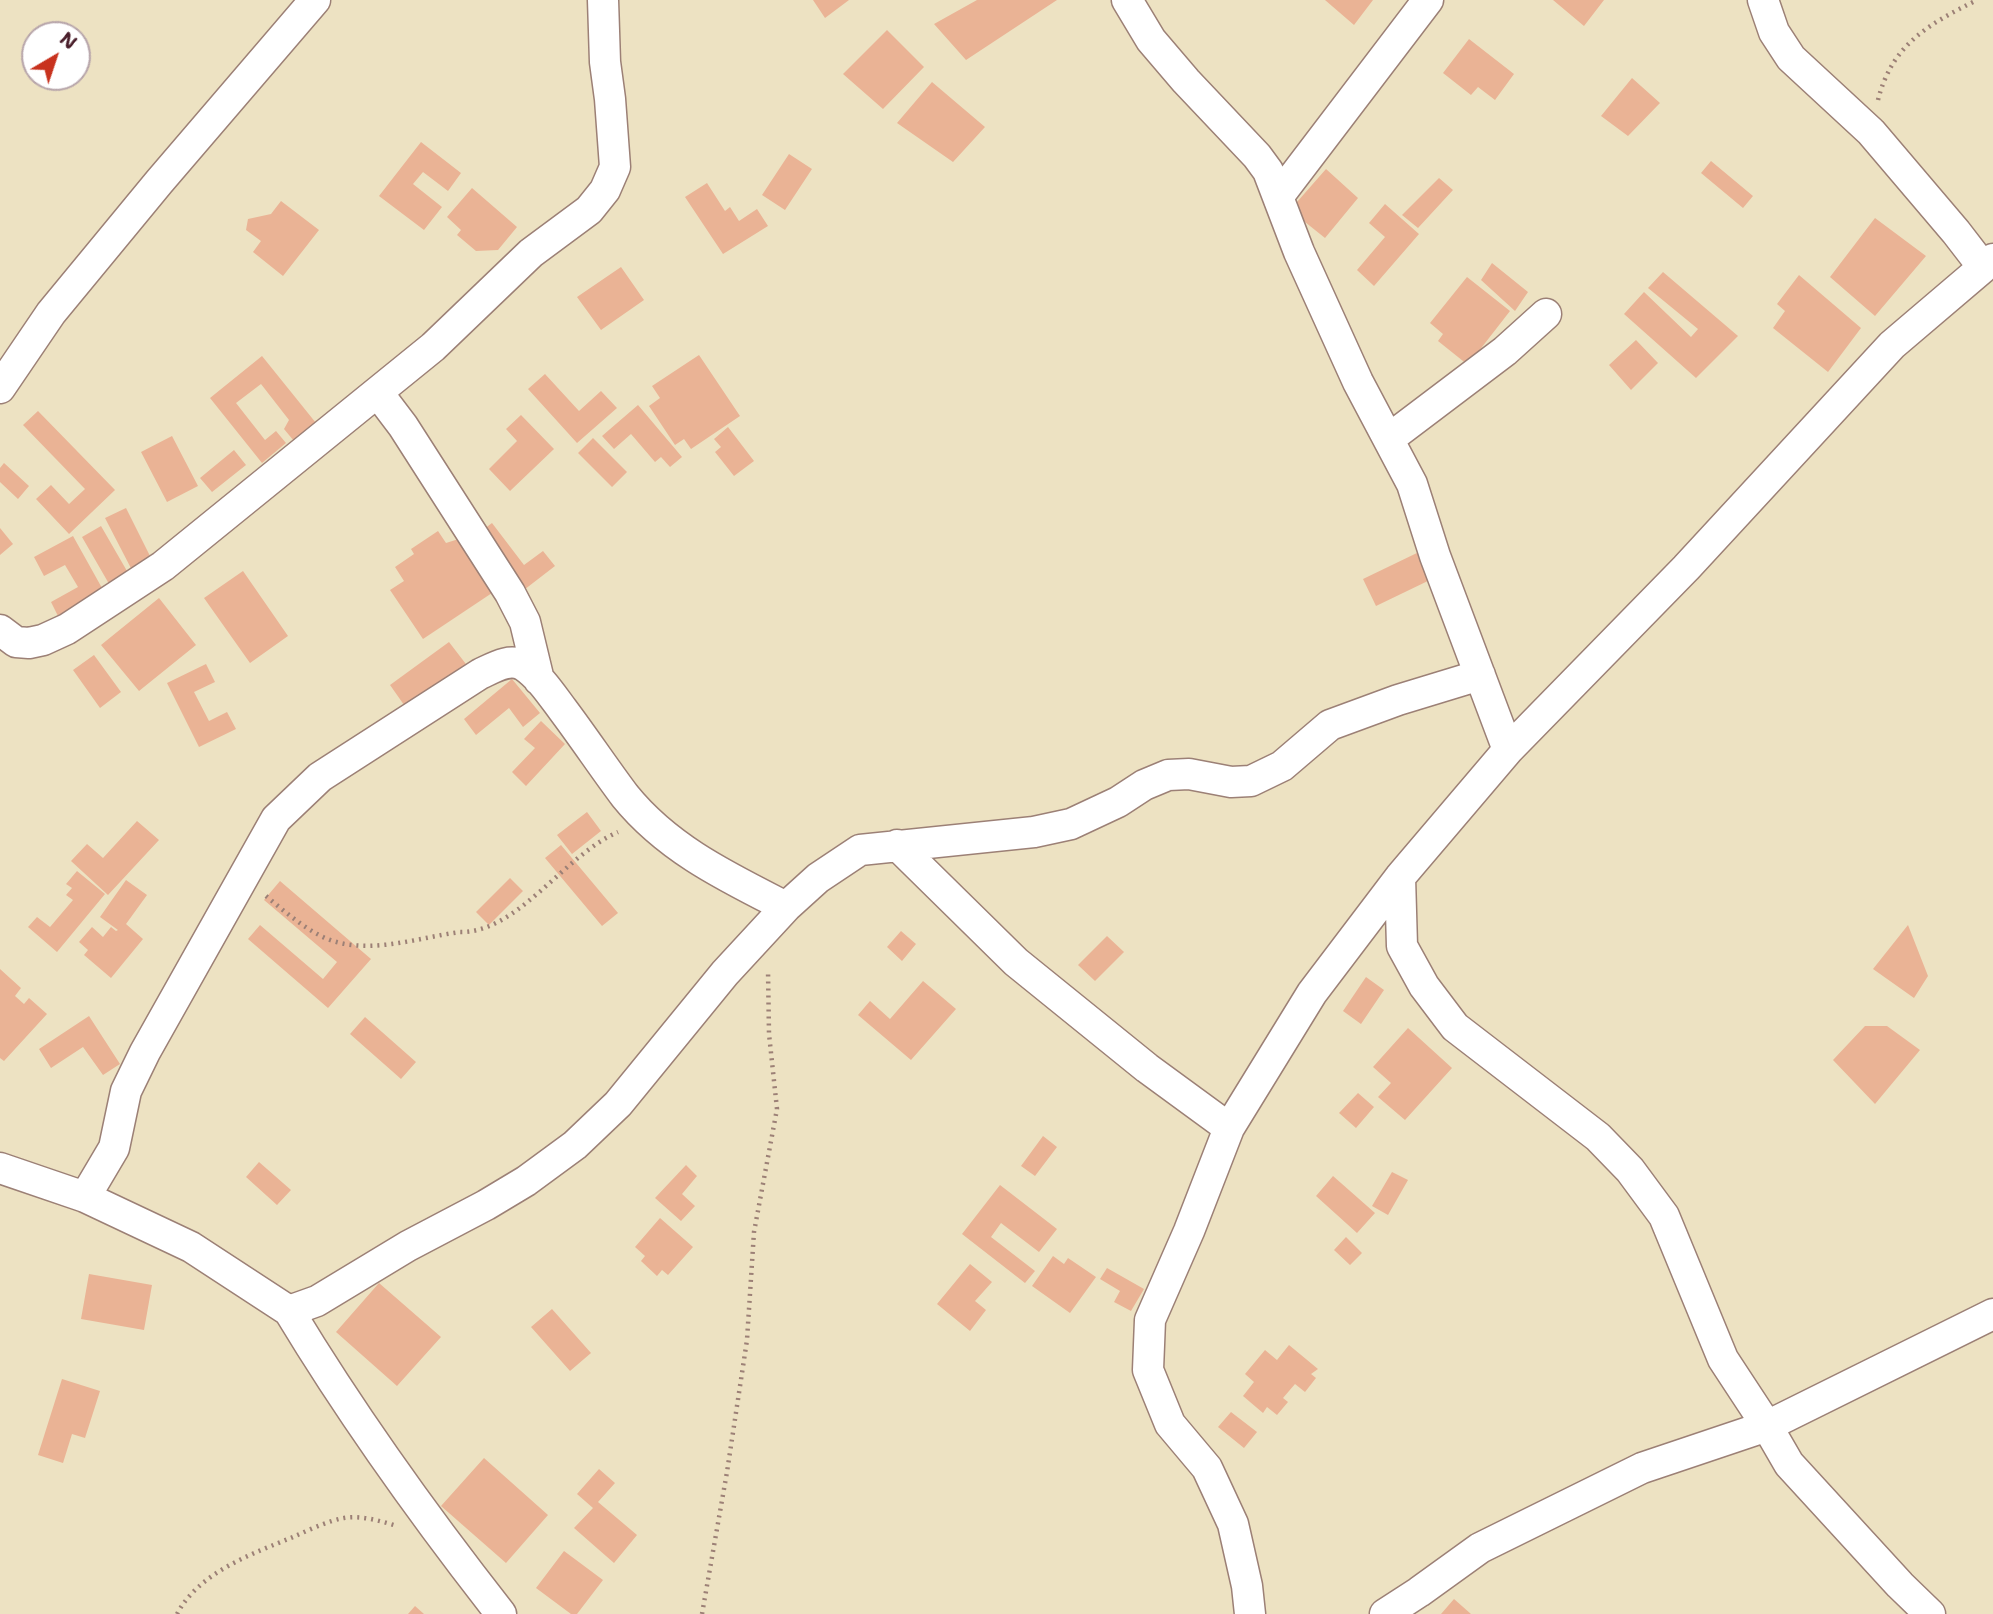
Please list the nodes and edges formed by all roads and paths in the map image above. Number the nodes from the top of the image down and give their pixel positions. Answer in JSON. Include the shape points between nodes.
{"nodes":[{"id":1,"x":315,"y":0,"type":"edge"},
{"id":2,"x":603,"y":0,"type":"edge"},
{"id":3,"x":1127,"y":0,"type":"edge"},
{"id":4,"x":1428,"y":0,"type":"edge"},
{"id":5,"x":1763,"y":0,"type":"edge"},
{"id":6,"x":1977,"y":0,"type":"edge"},
{"id":7,"x":1871,"y":132,"type":"junction"},
{"id":8,"x":1278,"y":197,"type":"junction"},
{"id":9,"x":1988,"y":263,"type":"edge"},
{"id":10,"x":1546,"y":314,"type":"dead end"},
{"id":11,"x":0,"y":388,"type":"edge"},
{"id":12,"x":377,"y":393,"type":"junction"},
{"id":13,"x":1390,"y":438,"type":"junction"},
{"id":14,"x":0,"y":630,"type":"edge"},
{"id":15,"x":1480,"y":675,"type":"junction"},
{"id":16,"x":540,"y":680,"type":"junction"},
{"id":17,"x":1508,"y":750,"type":"junction"},
{"id":18,"x":653,"y":826,"type":"junction"},
{"id":19,"x":897,"y":845,"type":"junction"},
{"id":20,"x":243,"y":877,"type":"junction"},
{"id":21,"x":1400,"y":877,"type":"junction"},
{"id":22,"x":777,"y":917,"type":"junction"},
{"id":23,"x":1229,"y":1128,"type":"junction"},
{"id":24,"x":0,"y":1168,"type":"edge"},
{"id":25,"x":85,"y":1197,"type":"junction"},
{"id":26,"x":289,"y":1311,"type":"junction"},
{"id":27,"x":1993,"y":1314,"type":"edge"},
{"id":28,"x":1767,"y":1426,"type":"junction"},
{"id":29,"x":442,"y":1538,"type":"junction"},
{"id":30,"x":177,"y":1614,"type":"edge"},
{"id":31,"x":501,"y":1614,"type":"edge"},
{"id":32,"x":702,"y":1614,"type":"edge"},
{"id":33,"x":1250,"y":1614,"type":"edge"},
{"id":34,"x":1385,"y":1614,"type":"edge"},
{"id":35,"x":1930,"y":1614,"type":"edge"}],
"edges":[{"from":1,"to":11,"type":"street","via":[[51,313]]},
{"from":2,"to":12,"type":"street","via":[[615,167],[605,190],[589,210],[531,253],[433,347]]},
{"from":3,"to":8,"type":"street","via":[[1151,40],[1258,156]]},
{"from":4,"to":8,"type":"street"},
{"from":5,"to":7,"type":"street","via":[[1774,32],[1791,58]]},
{"from":6,"to":7,"type":"path","via":[[1920,32],[1905,47],[1883,83]]},
{"from":7,"to":9,"type":"street"},
{"from":8,"to":13,"type":"street","via":[[1358,382]]},
{"from":9,"to":17,"type":"street","via":[[1892,345],[1686,568]]},
{"from":10,"to":13,"type":"street"},
{"from":12,"to":14,"type":"street","via":[[163,566],[66,629],[29,643],[16,642]]},
{"from":12,"to":16,"type":"street","via":[[510,593],[525,622]]},
{"from":13,"to":15,"type":"street","via":[[1412,484]]},
{"from":15,"to":17,"type":"street"},
{"from":15,"to":19,"type":"street","via":[[1330,725],[1282,766],[1251,781],[1168,775],[1072,824]]},
{"from":16,"to":18,"type":"street","via":[[626,797]]},
{"from":16,"to":20,"type":"street","via":[[511,661],[480,674],[320,777],[276,819]]},
{"from":17,"to":21,"type":"street"},
{"from":18,"to":20,"type":"path","via":[[626,828],[606,837],[507,918],[488,928],[388,944],[344,944],[320,936]]},
{"from":18,"to":22,"type":"street"},
{"from":19,"to":22,"type":"street","via":[[860,850],[818,878]]},
{"from":19,"to":23,"type":"street","via":[[1016,962]]},
{"from":20,"to":25,"type":"street","via":[[126,1091],[114,1148]]},
{"from":21,"to":23,"type":"street","via":[[1312,993]]},
{"from":21,"to":28,"type":"street","via":[[1402,946],[1424,986],[1455,1027],[1598,1137],[1630,1170],[1664,1216],[1723,1359]]},
{"from":22,"to":26,"type":"street","via":[[626,1095],[575,1145],[486,1205],[317,1301]]},
{"from":22,"to":32,"type":"path","via":[[769,1034],[777,1109],[754,1232],[747,1340]]},
{"from":23,"to":33,"type":"street","via":[[1150,1320],[1148,1370],[1170,1424],[1208,1468],[1233,1524]]},
{"from":24,"to":25,"type":"street"},
{"from":25,"to":26,"type":"street","via":[[191,1247]]},
{"from":26,"to":29,"type":"street","via":[[328,1376]]},
{"from":27,"to":28,"type":"street"},
{"from":28,"to":34,"type":"street","via":[[1642,1468],[1480,1548]]},
{"from":28,"to":35,"type":"street","via":[[1789,1464]]},
{"from":29,"to":30,"type":"path","via":[[375,1519],[344,1518],[230,1565],[203,1584]]},
{"from":29,"to":31,"type":"street"}]}
